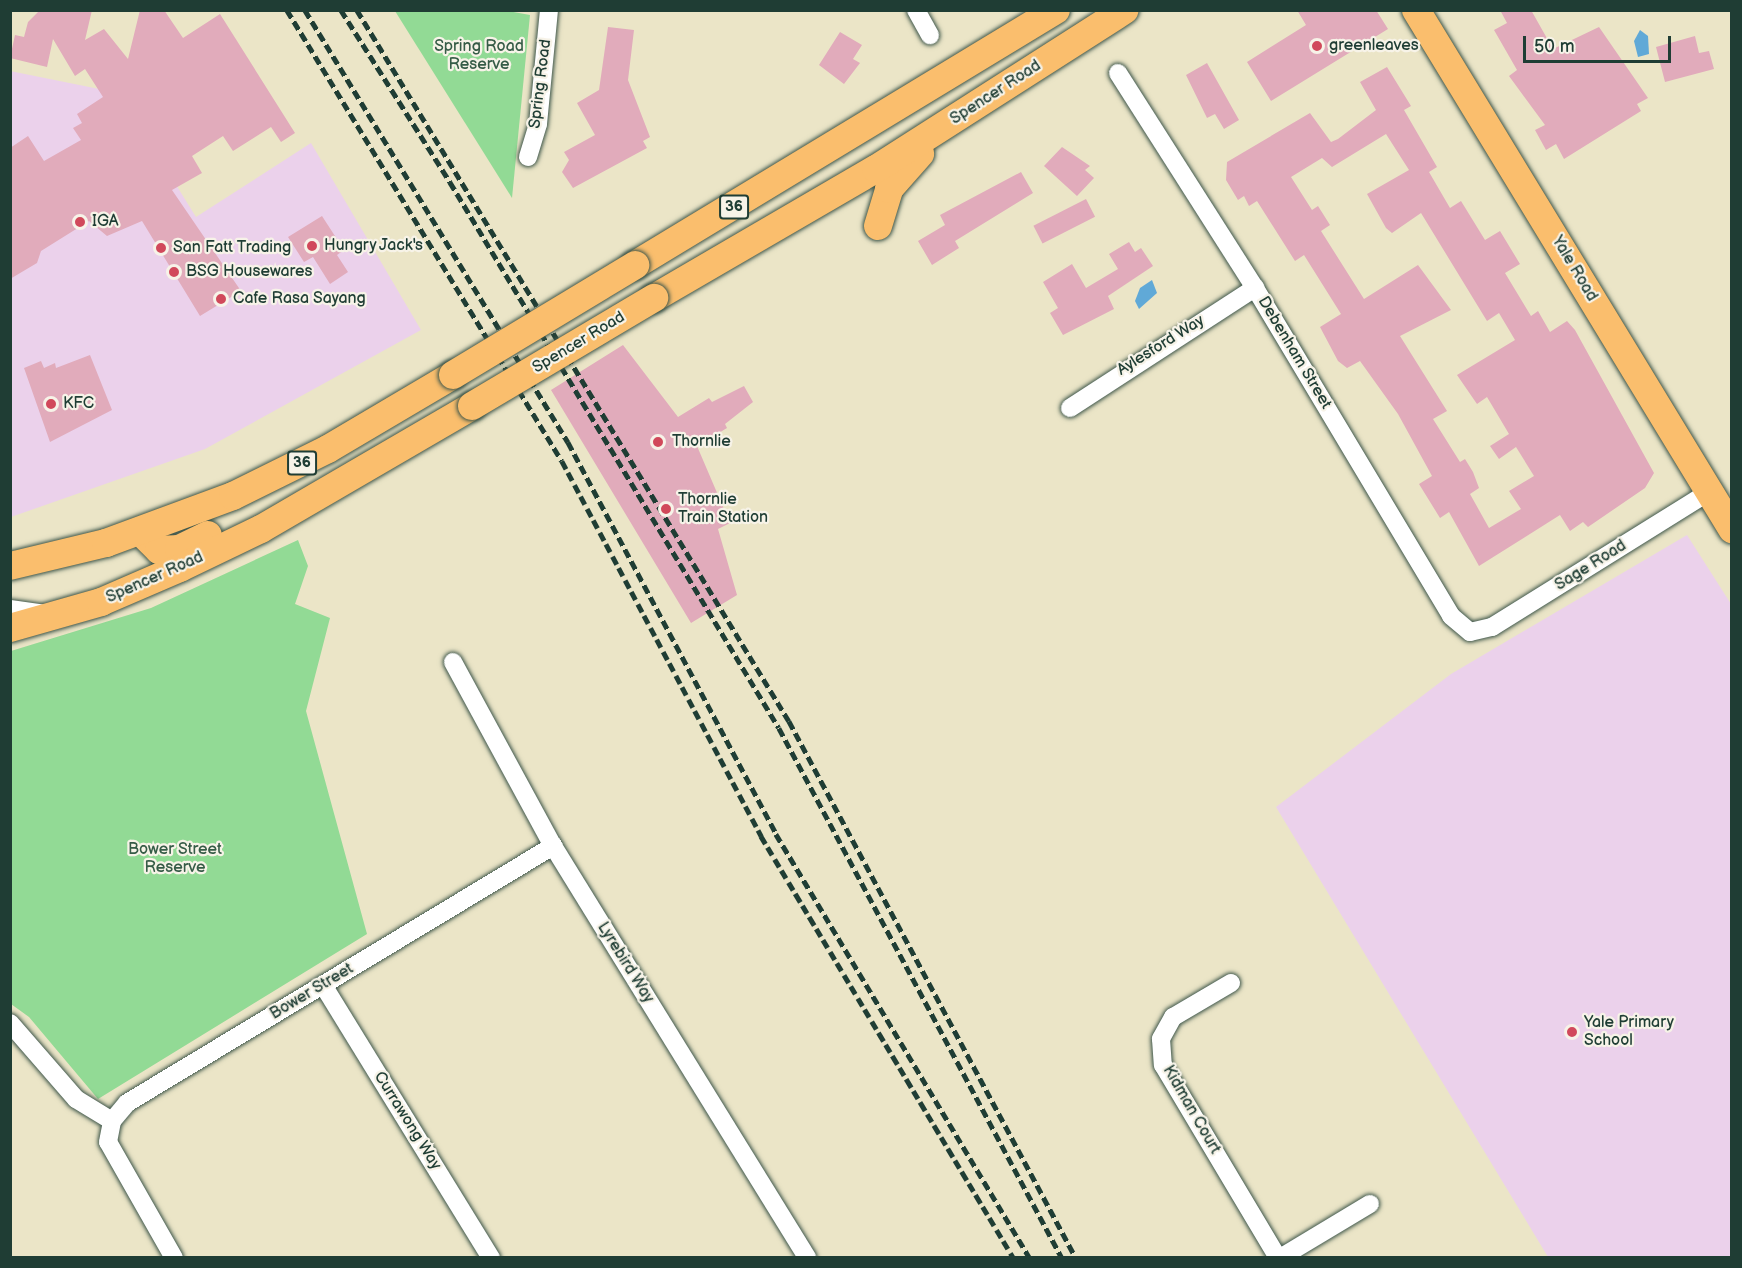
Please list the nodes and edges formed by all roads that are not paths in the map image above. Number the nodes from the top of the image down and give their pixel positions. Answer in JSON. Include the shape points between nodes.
{"nodes":[{"id":1,"x":549,"y":10,"type":"edge"},
{"id":2,"x":916,"y":10,"type":"edge"},
{"id":3,"x":1056,"y":10,"type":"edge"},
{"id":4,"x":1125,"y":10,"type":"edge"},
{"id":5,"x":1416,"y":10,"type":"edge"},
{"id":6,"x":930,"y":35,"type":"dead end"},
{"id":7,"x":1048,"y":59,"type":"junction"},
{"id":8,"x":1118,"y":73,"type":"dead end"},
{"id":9,"x":528,"y":157,"type":"dead end"},
{"id":10,"x":878,"y":226,"type":"dead end"},
{"id":11,"x":1255,"y":288,"type":"junction"},
{"id":12,"x":1070,"y":408,"type":"dead end"},
{"id":13,"x":344,"y":483,"type":"junction"},
{"id":14,"x":1709,"y":492,"type":"junction"},
{"id":15,"x":1731,"y":528,"type":"edge"},
{"id":16,"x":140,"y":531,"type":"junction"},
{"id":17,"x":10,"y":566,"type":"edge"},
{"id":18,"x":10,"y":609,"type":"edge"},
{"id":19,"x":61,"y":615,"type":"junction"},
{"id":20,"x":10,"y":628,"type":"edge"},
{"id":21,"x":1470,"y":632,"type":"joint"},
{"id":22,"x":453,"y":662,"type":"dead end"},
{"id":23,"x":553,"y":846,"type":"junction"},
{"id":24,"x":1231,"y":983,"type":"dead end"},
{"id":25,"x":323,"y":985,"type":"junction"},
{"id":26,"x":10,"y":1023,"type":"edge"},
{"id":27,"x":112,"y":1121,"type":"junction"},
{"id":28,"x":1370,"y":1204,"type":"dead end"},
{"id":29,"x":174,"y":1257,"type":"edge"},
{"id":30,"x":491,"y":1257,"type":"edge"},
{"id":31,"x":807,"y":1257,"type":"edge"},
{"id":32,"x":1279,"y":1257,"type":"edge"}],
"edges":[{"from":1,"to":9,"type":"street","name":"Spring Road","via":[[538,124]]},
{"from":2,"to":6,"type":"street"},
{"from":3,"to":16,"type":"main road","number":"36","bridge":true,"via":[[453,375],[283,473]]},
{"from":4,"to":7,"type":"main road","name":"Spencer Road","number":"36"},
{"from":5,"to":14,"type":"main road","name":"Yale Road"},
{"from":7,"to":10,"type":"main road","via":[[1027,84],[906,164],[881,205]]},
{"from":7,"to":13,"type":"main road","name":"Spencer Road","number":"36","bridge":true,"via":[[876,169]]},
{"from":8,"to":11,"type":"street","name":"Debenham Street"},
{"from":11,"to":12,"type":"street","name":"Aylesford Way"},
{"from":11,"to":21,"type":"street","name":"Debenham Street","via":[[1451,616]]},
{"from":13,"to":16,"type":"main road","via":[[300,491],[179,549],[159,550]]},
{"from":13,"to":19,"type":"main road","name":"Spencer Road","number":"36","via":[[180,568]]},
{"from":14,"to":15,"type":"main road","name":"Yale Road"},
{"from":14,"to":21,"type":"street","name":"Sage Road","via":[[1492,627]]},
{"from":16,"to":17,"type":"main road","number":"36"},
{"from":18,"to":19,"type":"street"},
{"from":19,"to":20,"type":"main road","name":"Spencer Road","number":"36"},
{"from":22,"to":23,"type":"street","name":"Lyrebird Way"},
{"from":23,"to":25,"type":"street","name":"Bower Street"},
{"from":23,"to":31,"type":"street","name":"Lyrebird Way"},
{"from":24,"to":32,"type":"street","name":"Kidman Court","via":[[1173,1017],[1161,1039],[1162,1065]]},
{"from":25,"to":27,"type":"street","name":"Bower Street","via":[[127,1103]]},
{"from":25,"to":30,"type":"street","name":"Currawong Way"},
{"from":26,"to":27,"type":"street","via":[[41,1052],[76,1100]]},
{"from":27,"to":29,"type":"street","via":[[108,1142],[115,1161]]},
{"from":28,"to":32,"type":"street","name":"Kidman Court"}]}
